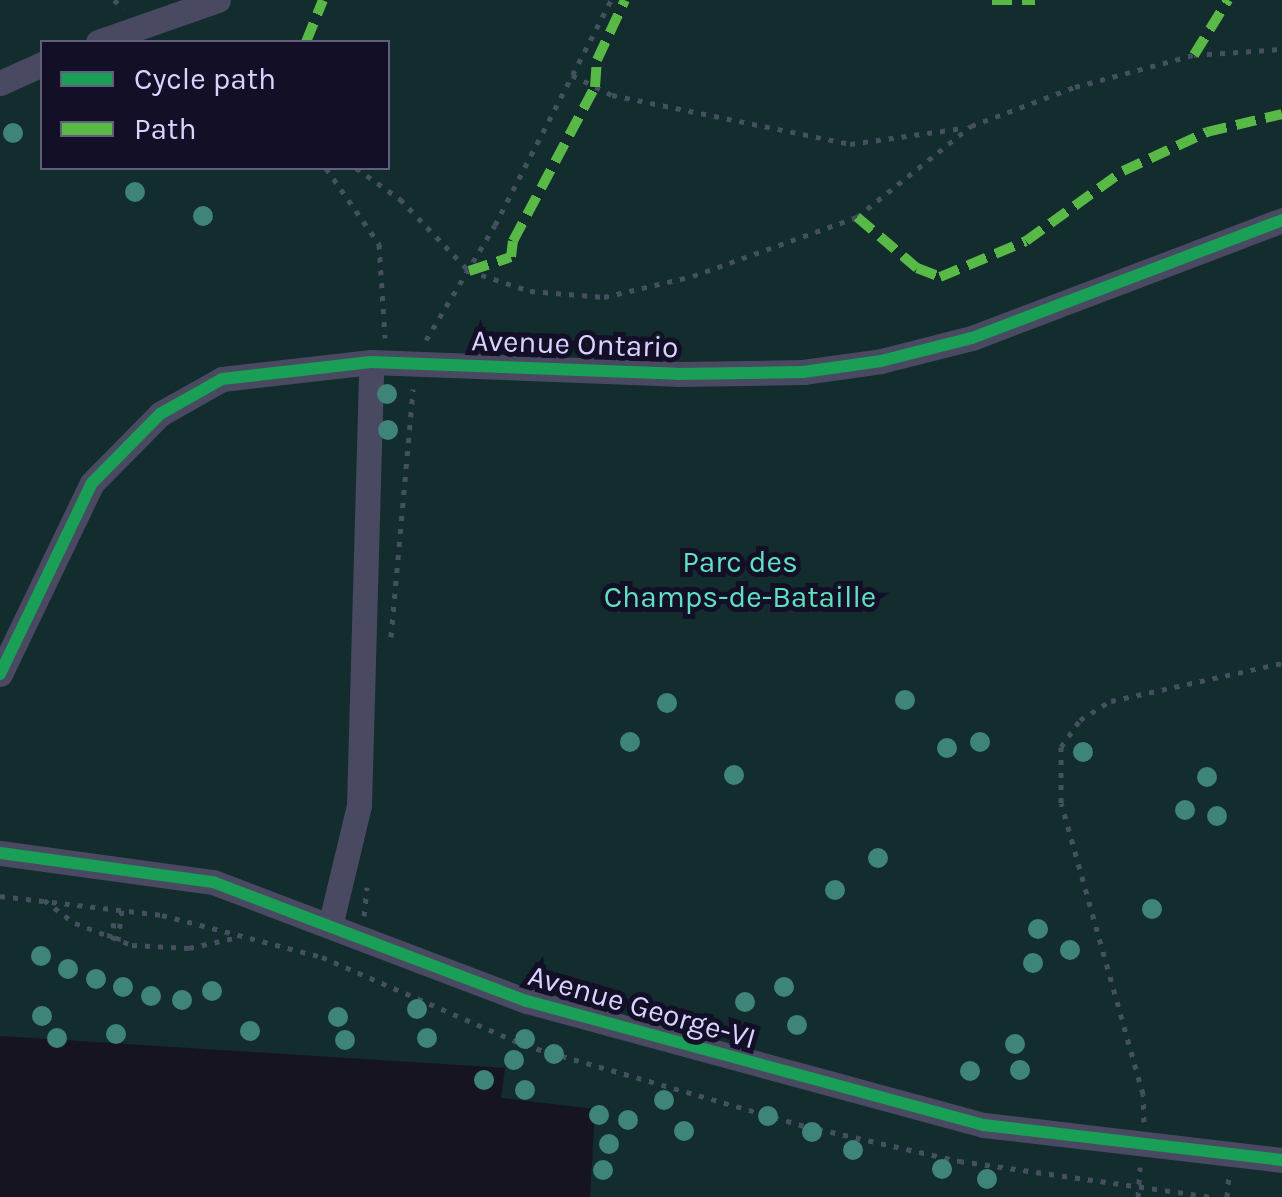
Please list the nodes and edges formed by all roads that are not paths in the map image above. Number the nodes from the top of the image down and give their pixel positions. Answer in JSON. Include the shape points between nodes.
{"nodes":[{"id":1,"x":218,"y":0,"type":"edge"},
{"id":2,"x":104,"y":40,"type":"edge"},
{"id":3,"x":40,"y":65,"type":"edge"},
{"id":4,"x":0,"y":84,"type":"edge"},
{"id":5,"x":1282,"y":220,"type":"edge"},
{"id":6,"x":378,"y":361,"type":"junction"},
{"id":7,"x":0,"y":674,"type":"edge"},
{"id":8,"x":0,"y":853,"type":"edge"},
{"id":9,"x":331,"y":922,"type":"junction"},
{"id":10,"x":1282,"y":1160,"type":"edge"}],
"edges":[{"from":1,"to":2,"type":"street"},
{"from":3,"to":4,"type":"street"},
{"from":5,"to":6,"type":"street","name":"Avenue Ontario","via":[[1003,327],[880,361],[802,372],[676,374]]},
{"from":6,"to":7,"type":"street","name":"Avenue Ontario","via":[[222,379],[160,414],[92,484]]},
{"from":6,"to":9,"type":"street","via":[[359,805]]},
{"from":8,"to":9,"type":"street","name":"Avenue George-VI","via":[[213,882]]},
{"from":9,"to":10,"type":"street","name":"Avenue George-VI","via":[[527,1001],[984,1125]]}]}
